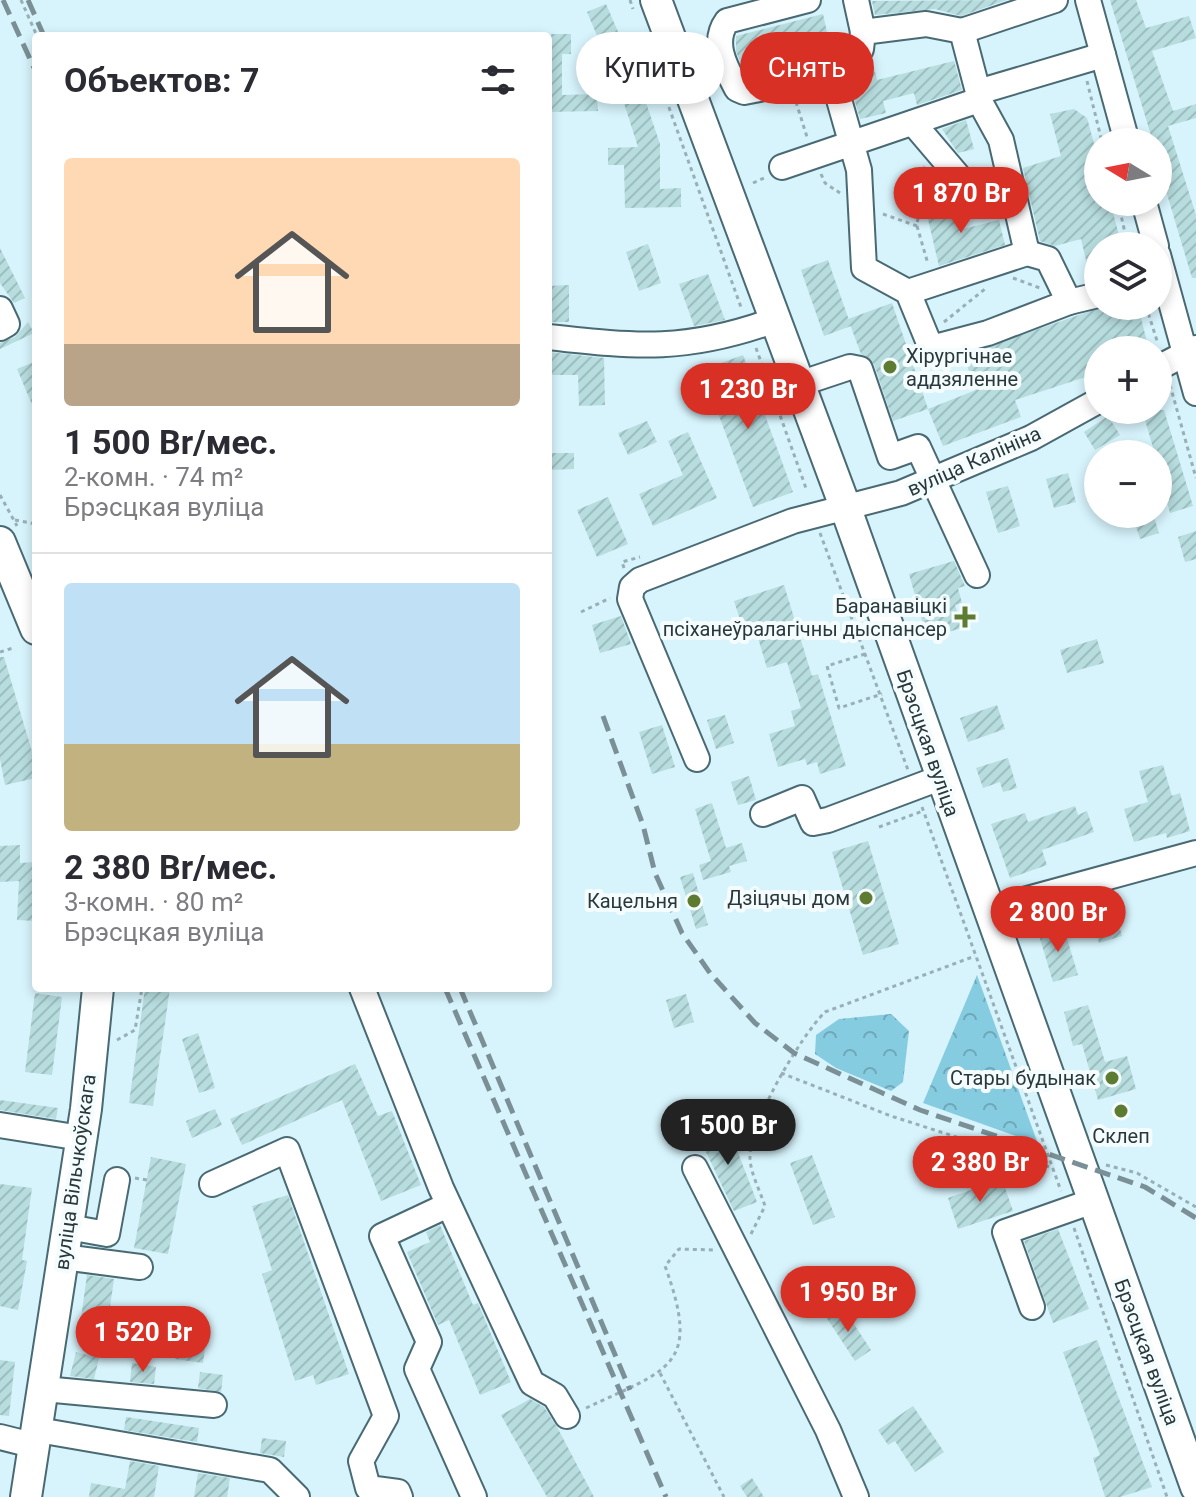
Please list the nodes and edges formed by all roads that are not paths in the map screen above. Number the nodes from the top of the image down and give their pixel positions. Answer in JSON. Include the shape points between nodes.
{"nodes":[{"id":1,"x":808,"y":0,"type":"edge"},
{"id":2,"x":856,"y":0,"type":"edge"},
{"id":3,"x":1055,"y":0,"type":"edge"},
{"id":4,"x":1088,"y":0,"type":"edge"},
{"id":5,"x":646,"y":7,"type":"edge"},
{"id":6,"x":962,"y":31,"type":"junction"},
{"id":7,"x":863,"y":32,"type":"joint"},
{"id":8,"x":1103,"y":55,"type":"junction"},
{"id":9,"x":740,"y":90,"type":"edge"},
{"id":10,"x":979,"y":96,"type":"junction"},
{"id":11,"x":840,"y":104,"type":"edge"},
{"id":12,"x":913,"y":123,"type":"junction"},
{"id":13,"x":1123,"y":128,"type":"edge"},
{"id":14,"x":852,"y":144,"type":"junction"},
{"id":15,"x":782,"y":167,"type":"dead end"},
{"id":16,"x":970,"y":190,"type":"dead end"},
{"id":17,"x":1027,"y":253,"type":"junction"},
{"id":18,"x":908,"y":292,"type":"junction"},
{"id":19,"x":1084,"y":297,"type":"edge"},
{"id":20,"x":1067,"y":299,"type":"junction"},
{"id":21,"x":0,"y":309,"type":"edge"},
{"id":22,"x":1167,"y":320,"type":"edge"},
{"id":23,"x":762,"y":325,"type":"junction"},
{"id":24,"x":0,"y":328,"type":"edge"},
{"id":25,"x":552,"y":337,"type":"edge"},
{"id":26,"x":1173,"y":360,"type":"edge"},
{"id":27,"x":799,"y":384,"type":"junction"},
{"id":28,"x":1196,"y":393,"type":"edge"},
{"id":29,"x":1084,"y":409,"type":"edge"},
{"id":30,"x":932,"y":479,"type":"junction"},
{"id":31,"x":846,"y":509,"type":"junction"},
{"id":32,"x":7,"y":531,"type":"edge"},
{"id":33,"x":977,"y":575,"type":"dead end"},
{"id":34,"x":25,"y":638,"type":"edge"},
{"id":35,"x":697,"y":759,"type":"dead end"},
{"id":36,"x":927,"y":783,"type":"junction"},
{"id":37,"x":763,"y":814,"type":"dead end"},
{"id":38,"x":1196,"y":853,"type":"edge"},
{"id":39,"x":987,"y":910,"type":"junction"},
{"id":40,"x":98,"y":992,"type":"edge"},
{"id":41,"x":364,"y":992,"type":"edge"},
{"id":42,"x":0,"y":1125,"type":"edge"},
{"id":43,"x":81,"y":1138,"type":"junction"},
{"id":44,"x":695,"y":1168,"type":"dead end"},
{"id":45,"x":117,"y":1180,"type":"dead end"},
{"id":46,"x":212,"y":1184,"type":"dead end"},
{"id":47,"x":1093,"y":1201,"type":"junction"},
{"id":48,"x":448,"y":1205,"type":"junction"},
{"id":49,"x":68,"y":1227,"type":"junction"},
{"id":50,"x":63,"y":1257,"type":"junction"},
{"id":51,"x":140,"y":1267,"type":"dead end"},
{"id":52,"x":1032,"y":1307,"type":"dead end"},
{"id":53,"x":44,"y":1389,"type":"junction"},
{"id":54,"x":214,"y":1405,"type":"dead end"},
{"id":55,"x":567,"y":1416,"type":"road end"},
{"id":56,"x":0,"y":1437,"type":"edge"},
{"id":57,"x":37,"y":1438,"type":"junction"},
{"id":58,"x":1196,"y":1487,"type":"edge"},
{"id":59,"x":26,"y":1497,"type":"edge"},
{"id":60,"x":297,"y":1497,"type":"edge"},
{"id":61,"x":400,"y":1497,"type":"edge"},
{"id":62,"x":474,"y":1497,"type":"edge"},
{"id":63,"x":856,"y":1497,"type":"edge"}],
"edges":[{"from":1,"to":9,"type":"street","via":[[727,21],[718,43]]},
{"from":2,"to":7,"type":"street"},
{"from":3,"to":6,"type":"street"},
{"from":4,"to":8,"type":"street"},
{"from":5,"to":23,"type":"main road","name":"Брэсцкая вуліца"},
{"from":6,"to":7,"type":"street","via":[[926,24]]},
{"from":6,"to":10,"type":"street"},
{"from":8,"to":10,"type":"street"},
{"from":8,"to":13,"type":"street"},
{"from":10,"to":12,"type":"street"},
{"from":10,"to":17,"type":"street","via":[[1001,140]]},
{"from":11,"to":14,"type":"street"},
{"from":12,"to":14,"type":"street"},
{"from":12,"to":16,"type":"street"},
{"from":14,"to":15,"type":"street"},
{"from":14,"to":18,"type":"street","via":[[859,170],[864,268]]},
{"from":17,"to":18,"type":"street"},
{"from":17,"to":20,"type":"street","via":[[1048,259]]},
{"from":18,"to":20,"type":"street","via":[[931,348],[988,333]]},
{"from":19,"to":20,"type":"street"},
{"from":21,"to":24,"type":"street","via":[[7,324]]},
{"from":22,"to":26,"type":"street"},
{"from":23,"to":25,"type":"street","via":[[689,344],[643,347]]},
{"from":23,"to":27,"type":"main road","name":"Брэсцкая вуліца"},
{"from":26,"to":28,"type":"street"},
{"from":27,"to":30,"type":"street","via":[[850,367],[860,369],[890,457],[918,447]]},
{"from":27,"to":31,"type":"main road","name":"Брэсцкая вуліца"},
{"from":29,"to":30,"type":"street","name":"вуліца Калініна","via":[[1031,438]]},
{"from":30,"to":31,"type":"street","name":"вуліца Калініна"},
{"from":30,"to":33,"type":"street"},
{"from":31,"to":35,"type":"street","name":"вуліца Калініна","via":[[763,531],[632,587],[630,599]]},
{"from":31,"to":36,"type":"main road","name":"Брэсцкая вуліца"},
{"from":32,"to":34,"type":"main road"},
{"from":36,"to":37,"type":"street","via":[[813,823],[802,798]]},
{"from":36,"to":39,"type":"main road","name":"Брэсцкая вуліца"},
{"from":38,"to":39,"type":"street"},
{"from":39,"to":47,"type":"main road","name":"Брэсцкая вуліца"},
{"from":40,"to":43,"type":"main road","name":"вуліца Вільчкоўскага"},
{"from":41,"to":48,"type":"street"},
{"from":42,"to":43,"type":"street"},
{"from":43,"to":49,"type":"main road","name":"вуліца Вільчкоўскага"},
{"from":44,"to":63,"type":"street","via":[[828,1430]]},
{"from":45,"to":49,"type":"street","via":[[107,1234]]},
{"from":46,"to":61,"type":"street","via":[[287,1150],[386,1416],[361,1461],[368,1488],[398,1492]]},
{"from":47,"to":52,"type":"street","via":[[1005,1232]]},
{"from":47,"to":58,"type":"main road","name":"Брэсцкая вуліца"},
{"from":48,"to":55,"type":"street","via":[[532,1383],[555,1396]]},
{"from":48,"to":62,"type":"street","via":[[382,1236],[429,1342],[417,1369]]},
{"from":49,"to":50,"type":"main road","name":"вуліца Вільчкоўскага"},
{"from":50,"to":51,"type":"street"},
{"from":50,"to":53,"type":"main road","name":"вуліца Вільчкоўскага"},
{"from":53,"to":54,"type":"street"},
{"from":53,"to":57,"type":"main road","name":"вуліца Вільчкоўскага"},
{"from":56,"to":57,"type":"street"},
{"from":57,"to":59,"type":"main road","name":"вуліца Вільчкоўскага"},
{"from":57,"to":60,"type":"street","via":[[270,1470]]}]}
